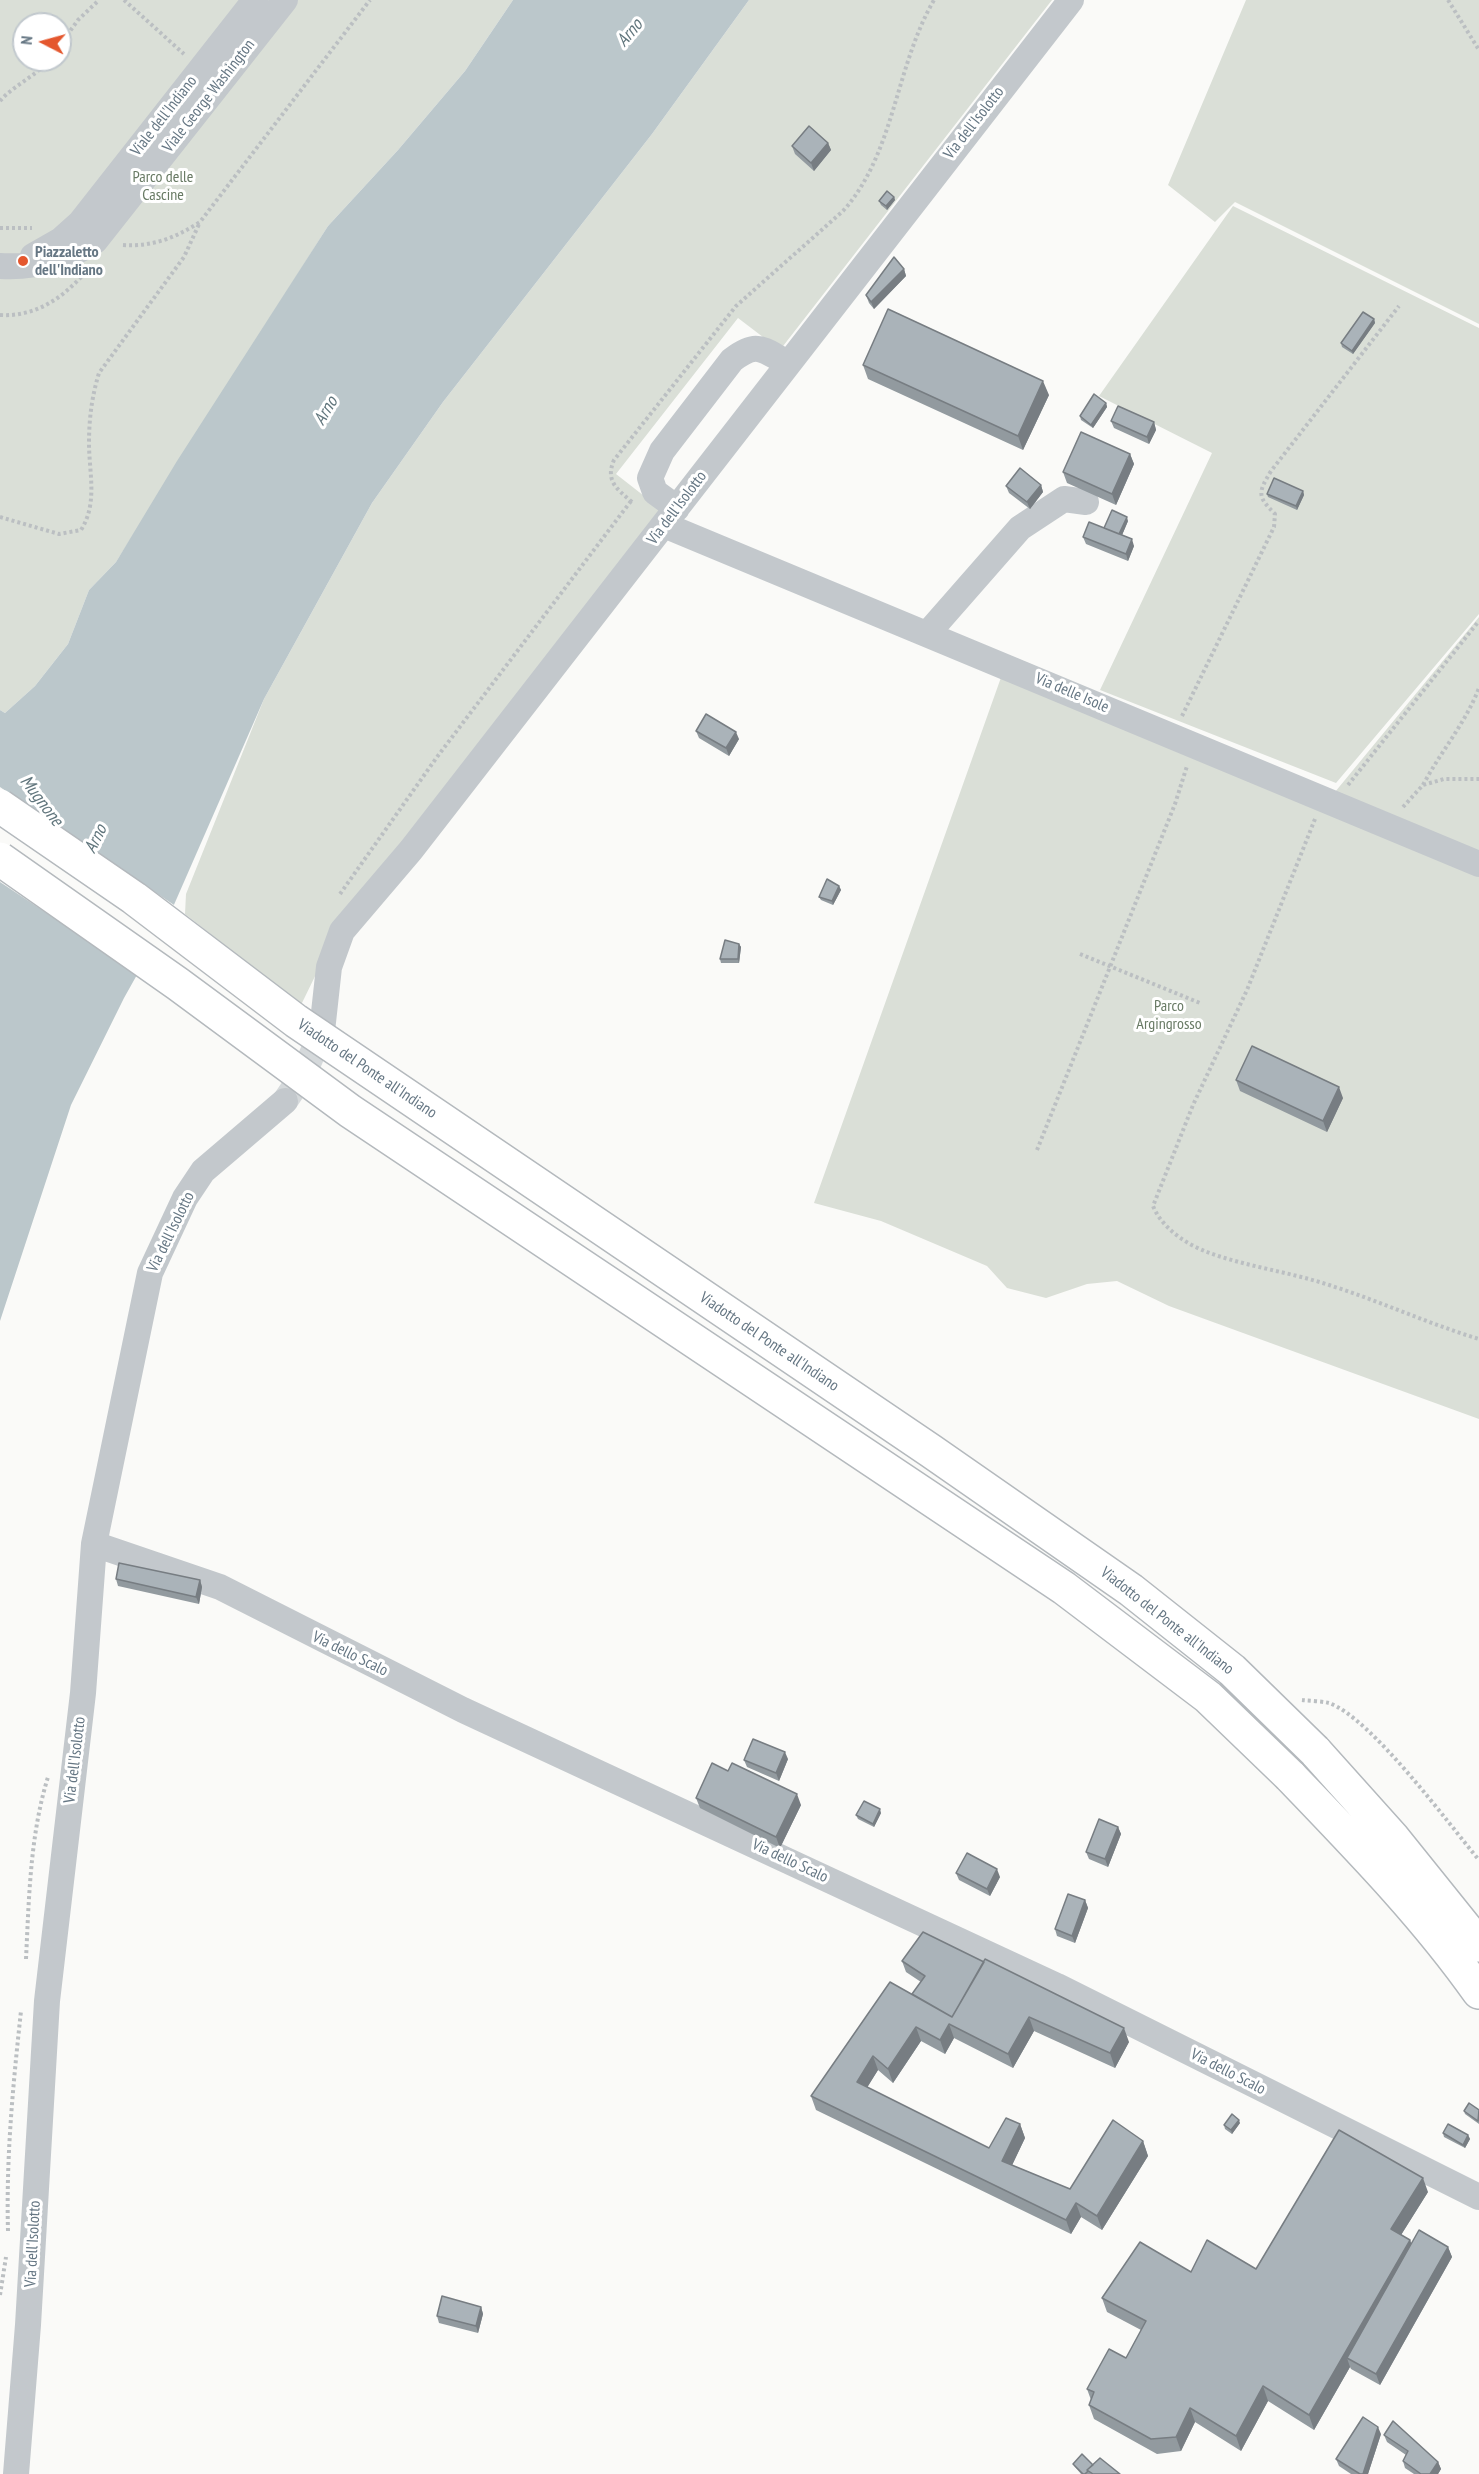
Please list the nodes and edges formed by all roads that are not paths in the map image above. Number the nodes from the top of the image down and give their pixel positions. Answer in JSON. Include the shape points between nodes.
{"nodes":[{"id":1,"x":255,"y":0,"type":"edge"},
{"id":2,"x":285,"y":0,"type":"edge"},
{"id":3,"x":1071,"y":0,"type":"edge"},
{"id":4,"x":48,"y":256,"type":"junction"},
{"id":5,"x":5,"y":266,"type":"edge"},
{"id":6,"x":788,"y":363,"type":"junction"},
{"id":7,"x":1086,"y":502,"type":"dead end"},
{"id":8,"x":670,"y":517,"type":"junction"},
{"id":9,"x":928,"y":633,"type":"junction"},
{"id":10,"x":0,"y":806,"type":"edge"},
{"id":11,"x":0,"y":859,"type":"edge"},
{"id":12,"x":1479,"y":864,"type":"edge"},
{"id":13,"x":322,"y":1031,"type":"tunnel mouth"},
{"id":14,"x":285,"y":1101,"type":"tunnel mouth"},
{"id":15,"x":94,"y":1544,"type":"junction"},
{"id":16,"x":1479,"y":1945,"type":"edge"},
{"id":17,"x":1479,"y":1992,"type":"edge"},
{"id":18,"x":1479,"y":2197,"type":"edge"},
{"id":19,"x":16,"y":2474,"type":"edge"}],
"edges":[{"from":1,"to":4,"type":"street","name":"Viale dell'Indiano","via":[[80,223]]},
{"from":2,"to":4,"type":"street","name":"Viale George Washington","via":[[95,241],[75,253]]},
{"from":3,"to":6,"type":"street","name":"Via dell'Isolotto"},
{"from":4,"to":5,"type":"street"},
{"from":6,"to":8,"type":"street","name":"Via dell'Isolotto"},
{"from":6,"to":8,"type":"street","name":"Via delle Isole","via":[[758,348],[747,348],[732,360],[662,451],[650,478]]},
{"from":7,"to":9,"type":"street","via":[[1064,499],[1020,528]]},
{"from":8,"to":9,"type":"street","name":"Via delle Isole"},
{"from":8,"to":13,"type":"street","name":"Via dell'Isolotto","via":[[411,850],[342,931],[329,967]]},
{"from":9,"to":12,"type":"street","name":"Via delle Isole"},
{"from":10,"to":16,"type":"highway","name":"Viadotto del Ponte all'Indiano","bridge":true,"via":[[134,898],[296,1021],[931,1450],[1131,1590],[1232,1670],[1315,1751],[1393,1838]]},
{"from":11,"to":17,"type":"highway","name":"Viadotto del Ponte all'Indiano","bridge":true,"via":[[351,1111],[1064,1588],[1208,1697],[1374,1864]]},
{"from":14,"to":15,"type":"street","name":"Via dell'Isolotto","via":[[203,1171],[185,1198],[150,1273]]},
{"from":15,"to":18,"type":"street","name":"Via dello Scalo","via":[[220,1587],[463,1710],[1057,1986]]},
{"from":15,"to":19,"type":"street","name":"Via dell'Isolotto","via":[[83,1693],[46,2012]]}]}
